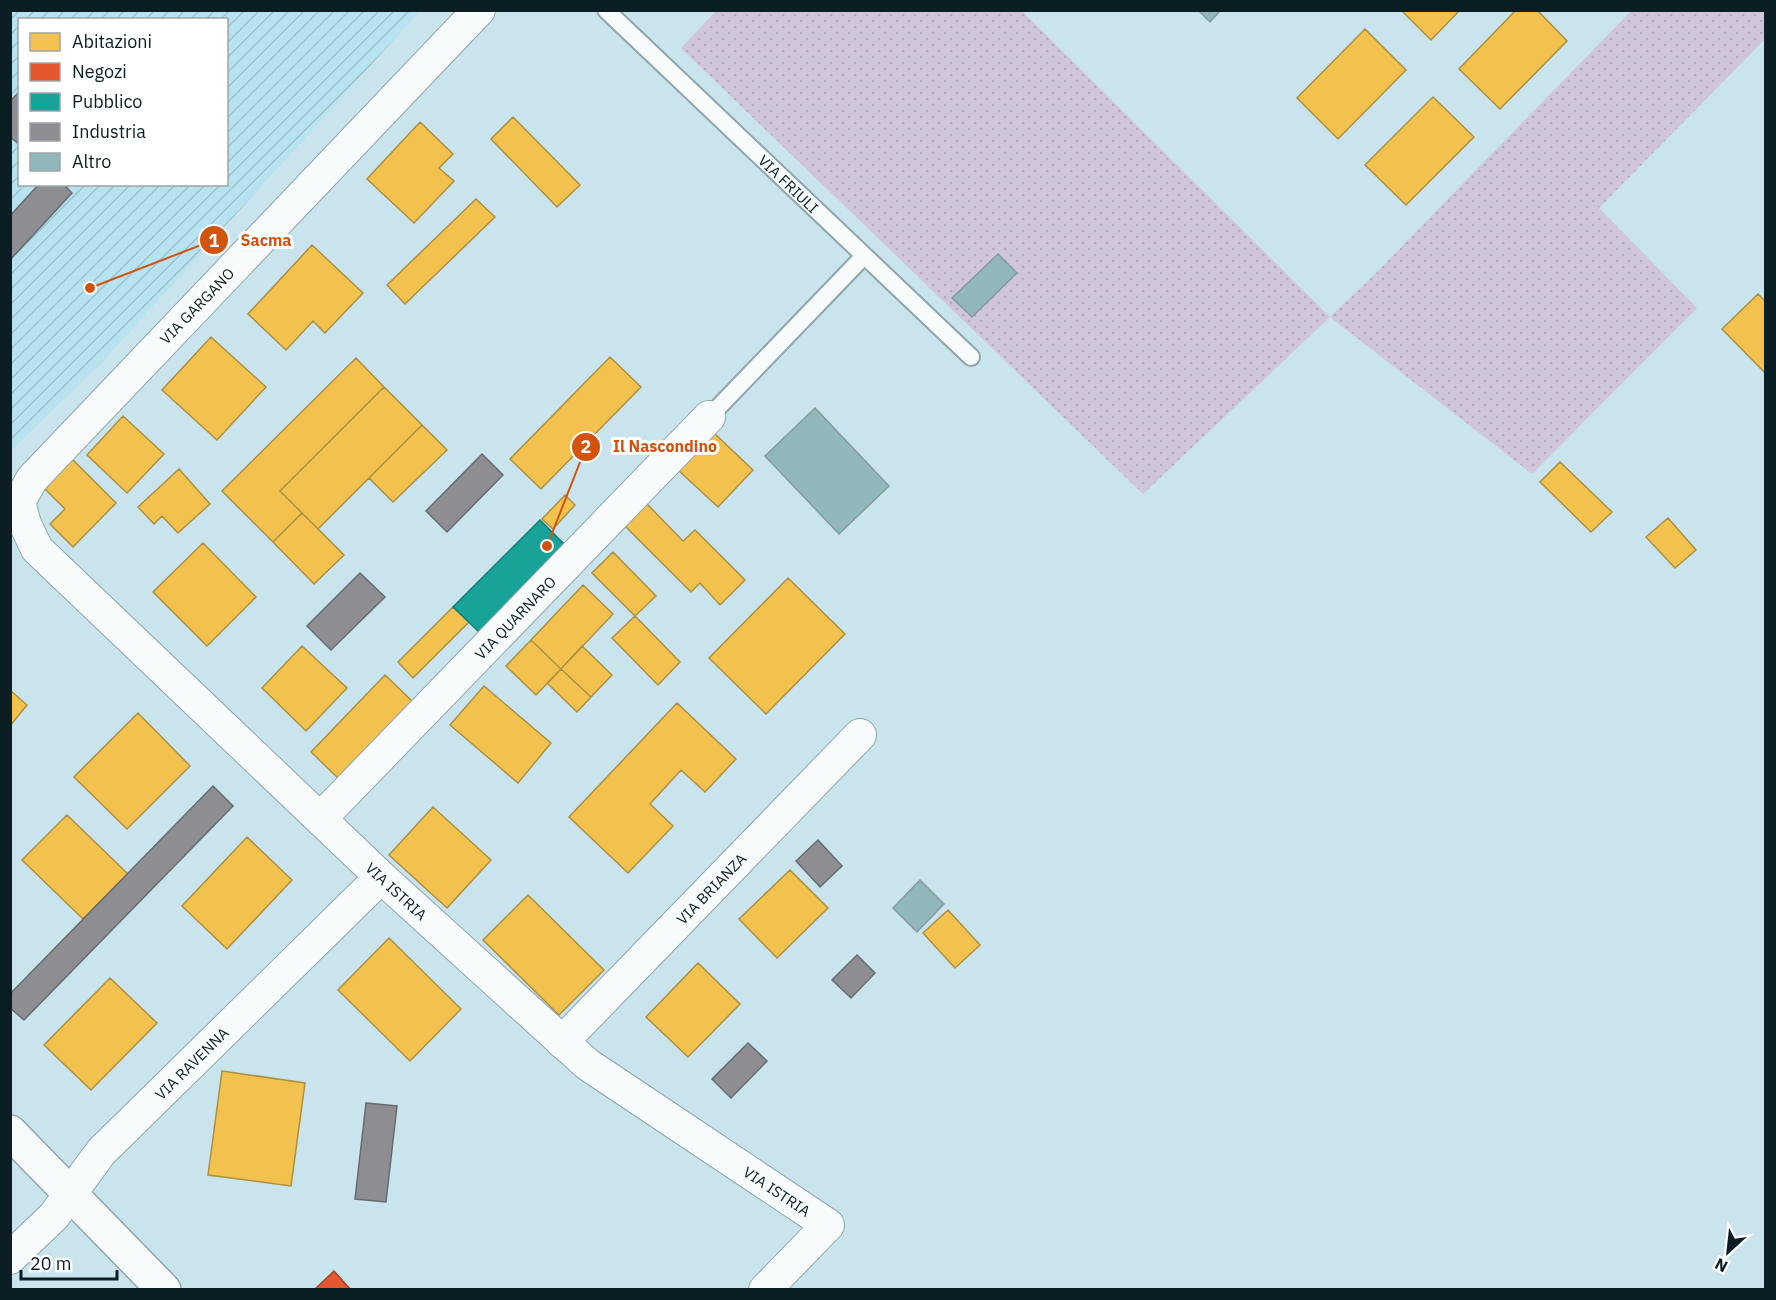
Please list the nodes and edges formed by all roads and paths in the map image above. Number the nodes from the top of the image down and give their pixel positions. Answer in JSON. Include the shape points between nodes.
{"nodes":[{"id":1,"x":479,"y":10,"type":"edge"},
{"id":2,"x":606,"y":10,"type":"edge"},
{"id":3,"x":864,"y":256,"type":"junction"},
{"id":4,"x":971,"y":357,"type":"dead end"},
{"id":5,"x":709,"y":417,"type":"joint"},
{"id":6,"x":19,"y":502,"type":"joint"},
{"id":7,"x":860,"y":735,"type":"dead end"},
{"id":8,"x":321,"y":818,"type":"junction"},
{"id":9,"x":381,"y":877,"type":"junction"},
{"id":10,"x":562,"y":1042,"type":"junction"},
{"id":11,"x":10,"y":1131,"type":"edge"},
{"id":12,"x":72,"y":1194,"type":"junction"},
{"id":13,"x":10,"y":1258,"type":"edge"},
{"id":14,"x":164,"y":1290,"type":"edge"},
{"id":15,"x":765,"y":1290,"type":"edge"}],
"edges":[{"from":1,"to":6,"type":"street","name":"VIA GARGANO","via":[[32,479]]},
{"from":2,"to":3,"type":"lane","name":"VIA FRIULI"},
{"from":3,"to":4,"type":"lane","name":"VIA FRIULI"},
{"from":3,"to":5,"type":"lane"},
{"from":5,"to":8,"type":"street","name":"VIA QUARNARO"},
{"from":6,"to":8,"type":"street","name":"VIA ISTRIA","via":[[37,549]]},
{"from":7,"to":10,"type":"street","name":"VIA BRIANZA"},
{"from":8,"to":9,"type":"street","name":"VIA ISTRIA"},
{"from":9,"to":10,"type":"street","name":"VIA ISTRIA"},
{"from":9,"to":12,"type":"street","name":"VIA RAVENNA","via":[[101,1152]]},
{"from":10,"to":15,"type":"street","name":"VIA ISTRIA","via":[[587,1064],[828,1225]]},
{"from":11,"to":12,"type":"street"},
{"from":12,"to":13,"type":"street","name":"VIA RAVENNA"},
{"from":12,"to":14,"type":"street"}]}
